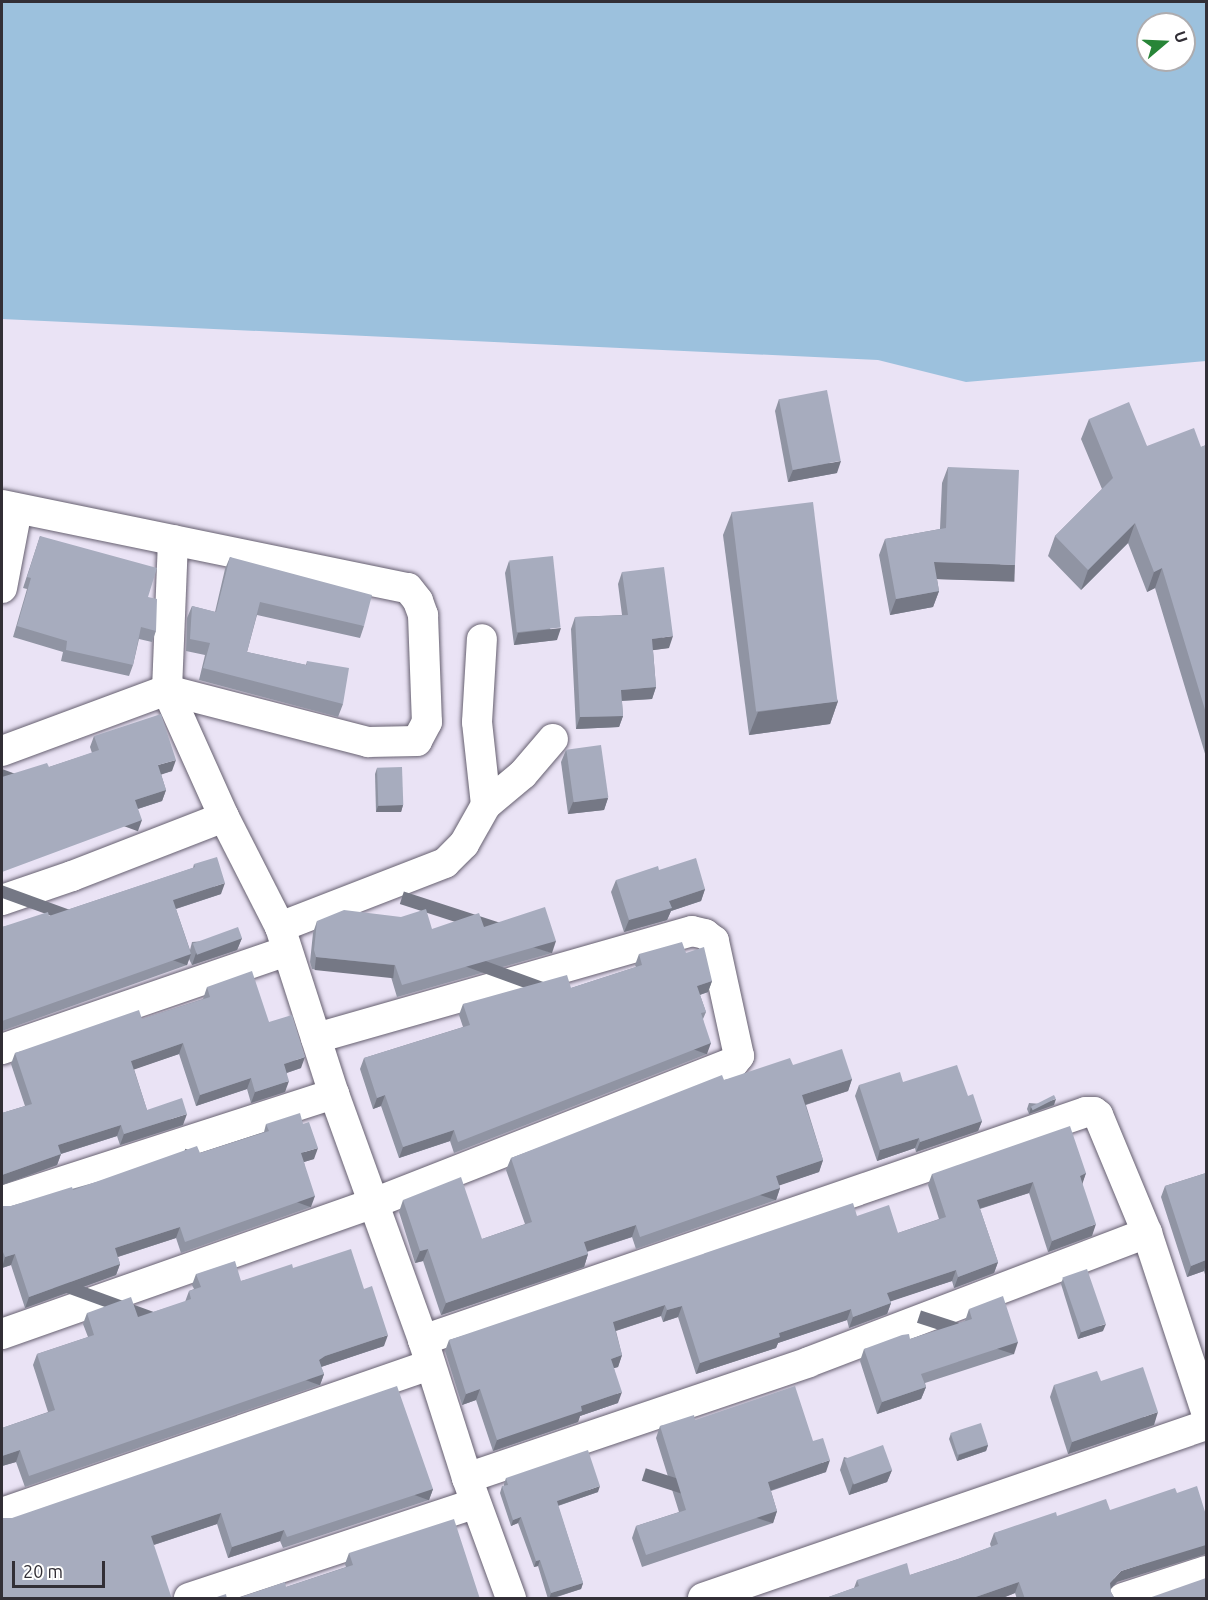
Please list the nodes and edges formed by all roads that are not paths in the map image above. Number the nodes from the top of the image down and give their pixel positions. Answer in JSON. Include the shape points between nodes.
{"nodes":[{"id":1,"x":9,"y":507,"type":"edge"},
{"id":2,"x":173,"y":540,"type":"junction"},
{"id":3,"x":2,"y":588,"type":"edge"},
{"id":4,"x":482,"y":639,"type":"dead end"},
{"id":5,"x":167,"y":690,"type":"junction"},
{"id":6,"x":553,"y":739,"type":"dead end"},
{"id":7,"x":2,"y":751,"type":"edge"},
{"id":8,"x":486,"y":805,"type":"junction"},
{"id":9,"x":224,"y":817,"type":"junction"},
{"id":10,"x":2,"y":900,"type":"edge"},
{"id":11,"x":283,"y":939,"type":"junction"},
{"id":12,"x":316,"y":1038,"type":"junction"},
{"id":13,"x":2,"y":1049,"type":"edge"},
{"id":14,"x":334,"y":1094,"type":"junction"},
{"id":15,"x":2,"y":1201,"type":"edge"},
{"id":16,"x":374,"y":1203,"type":"junction"},
{"id":17,"x":1147,"y":1233,"type":"junction"},
{"id":18,"x":2,"y":1334,"type":"edge"},
{"id":19,"x":427,"y":1353,"type":"junction"},
{"id":20,"x":1206,"y":1411,"type":"edge"},
{"id":21,"x":1206,"y":1425,"type":"edge"},
{"id":22,"x":472,"y":1490,"type":"junction"},
{"id":23,"x":2,"y":1513,"type":"edge"},
{"id":24,"x":1206,"y":1571,"type":"edge"},
{"id":25,"x":189,"y":1599,"type":"edge"},
{"id":26,"x":511,"y":1599,"type":"edge"},
{"id":27,"x":702,"y":1599,"type":"edge"},
{"id":28,"x":1123,"y":1599,"type":"edge"}],
"edges":[{"from":1,"to":2,"type":"street"},
{"from":1,"to":3,"type":"street"},
{"from":2,"to":5,"type":"street"},
{"from":2,"to":5,"type":"street","via":[[408,588],[423,615],[427,722],[417,741],[368,742]]},
{"from":4,"to":8,"type":"street","via":[[477,722]]},
{"from":5,"to":7,"type":"street"},
{"from":5,"to":9,"type":"street"},
{"from":6,"to":8,"type":"street","via":[[523,774]]},
{"from":8,"to":11,"type":"street","via":[[464,843],[445,863]]},
{"from":9,"to":10,"type":"street"},
{"from":9,"to":11,"type":"street"},
{"from":11,"to":12,"type":"street"},
{"from":11,"to":13,"type":"street"},
{"from":12,"to":14,"type":"street"},
{"from":12,"to":16,"type":"street","via":[[693,931],[714,941],[739,1056],[734,1062]]},
{"from":14,"to":15,"type":"street"},
{"from":14,"to":16,"type":"street"},
{"from":16,"to":18,"type":"street"},
{"from":16,"to":19,"type":"street"},
{"from":17,"to":19,"type":"street","via":[[1098,1115],[1086,1112]]},
{"from":17,"to":20,"type":"street"},
{"from":17,"to":22,"type":"street"},
{"from":19,"to":22,"type":"street"},
{"from":19,"to":23,"type":"street"},
{"from":21,"to":27,"type":"street"},
{"from":22,"to":25,"type":"street"},
{"from":22,"to":26,"type":"street"},
{"from":24,"to":28,"type":"street"}]}
